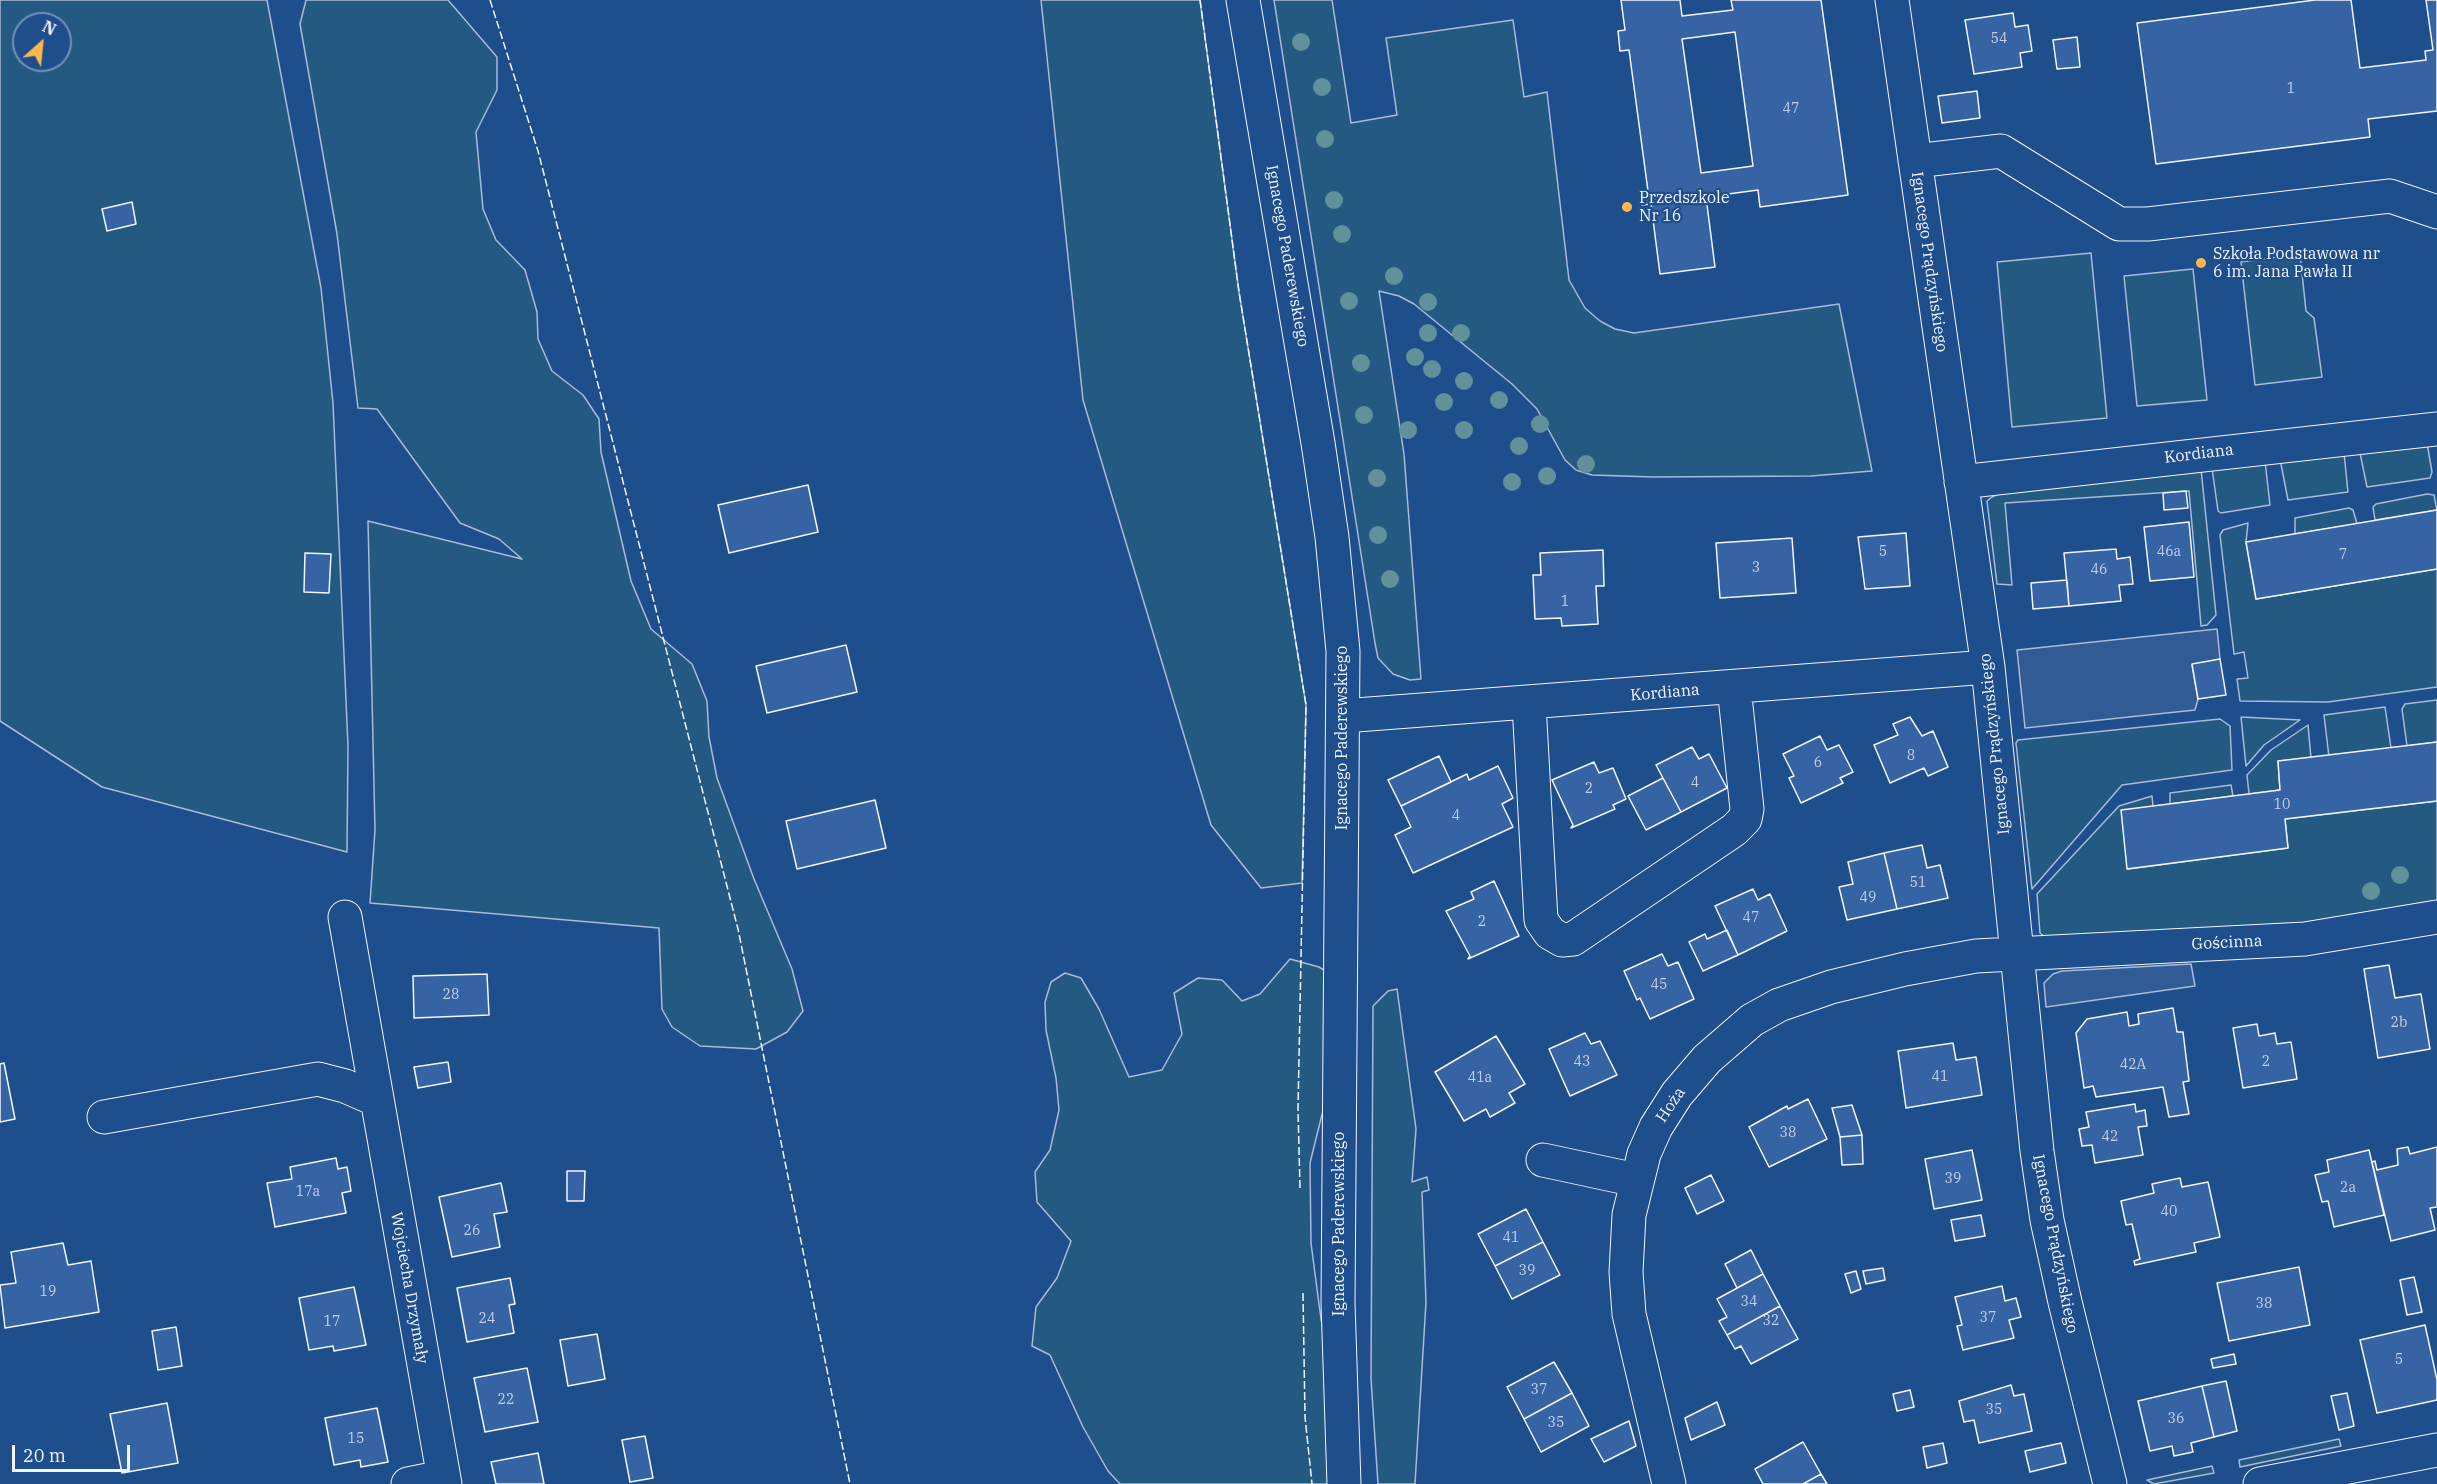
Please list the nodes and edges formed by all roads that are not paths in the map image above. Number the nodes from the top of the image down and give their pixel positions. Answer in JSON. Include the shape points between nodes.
{"nodes":[{"id":1,"x":1243,"y":0,"type":"edge"},
{"id":2,"x":1892,"y":0,"type":"edge"},
{"id":3,"x":1915,"y":161,"type":"junction"},
{"id":4,"x":2437,"y":212,"type":"edge"},
{"id":5,"x":2437,"y":429,"type":"edge"},
{"id":6,"x":1961,"y":482,"type":"junction"},
{"id":7,"x":1988,"y":667,"type":"junction"},
{"id":8,"x":1734,"y":687,"type":"junction"},
{"id":9,"x":1529,"y":704,"type":"junction"},
{"id":10,"x":1343,"y":716,"type":"junction"},
{"id":11,"x":345,"y":917,"type":"dead end"},
{"id":12,"x":2437,"y":917,"type":"edge"},
{"id":13,"x":2015,"y":954,"type":"junction"},
{"id":14,"x":375,"y":1099,"type":"junction"},
{"id":15,"x":104,"y":1117,"type":"dead end"},
{"id":16,"x":1543,"y":1160,"type":"dead end"},
{"id":17,"x":1636,"y":1180,"type":"junction"},
{"id":18,"x":2437,"y":1450,"type":"edge"},
{"id":19,"x":444,"y":1480,"type":"edge"},
{"id":20,"x":408,"y":1484,"type":"edge"},
{"id":21,"x":1344,"y":1484,"type":"edge"},
{"id":22,"x":1669,"y":1484,"type":"edge"},
{"id":23,"x":2110,"y":1484,"type":"edge"},
{"id":24,"x":2260,"y":1484,"type":"edge"}],
"edges":[{"from":1,"to":10,"type":"street","name":"Ignacego Paderewskiego","via":[[1332,537]]},
{"from":2,"to":3,"type":"street","name":"Ignacego Prądzyńskiego"},
{"from":3,"to":4,"type":"street","via":[[2001,151],[2119,224],[2390,196]]},
{"from":3,"to":6,"type":"street","name":"Ignacego Prądzyńskiego"},
{"from":5,"to":6,"type":"street","name":"Kordiana"},
{"from":6,"to":7,"type":"street","name":"Ignacego Prądzyńskiego"},
{"from":7,"to":8,"type":"street","name":"Kordiana"},
{"from":7,"to":13,"type":"street","name":"Ignacego Prądzyńskiego"},
{"from":8,"to":9,"type":"street","name":"Kordiana"},
{"from":8,"to":9,"type":"street","via":[[1745,819],[1574,939],[1562,940],[1550,933],[1541,920]]},
{"from":9,"to":10,"type":"street","name":"Kordiana"},
{"from":10,"to":21,"type":"street","name":"Ignacego Paderewskiego","via":[[1338,1303]]},
{"from":11,"to":14,"type":"street","name":"Wojciecha Drzymały"},
{"from":12,"to":13,"type":"street","name":"Gościnna","via":[[2305,939]]},
{"from":13,"to":17,"type":"street","name":"Hoża","via":[[1976,956],[1841,985],[1779,1005],[1752,1020],[1721,1045],[1677,1094],[1656,1127]]},
{"from":13,"to":23,"type":"street","name":"Ignacego Prądzyńskiego","via":[[2047,1220]]},
{"from":14,"to":15,"type":"street","via":[[318,1079]]},
{"from":14,"to":19,"type":"street","name":"Wojciecha Drzymały"},
{"from":16,"to":17,"type":"street"},
{"from":17,"to":22,"type":"street","name":"Hoża","via":[[1629,1215],[1626,1272],[1629,1314]]},
{"from":18,"to":24,"type":"street"},
{"from":19,"to":20,"type":"street","name":"Wojciecha Drzymały"}]}
